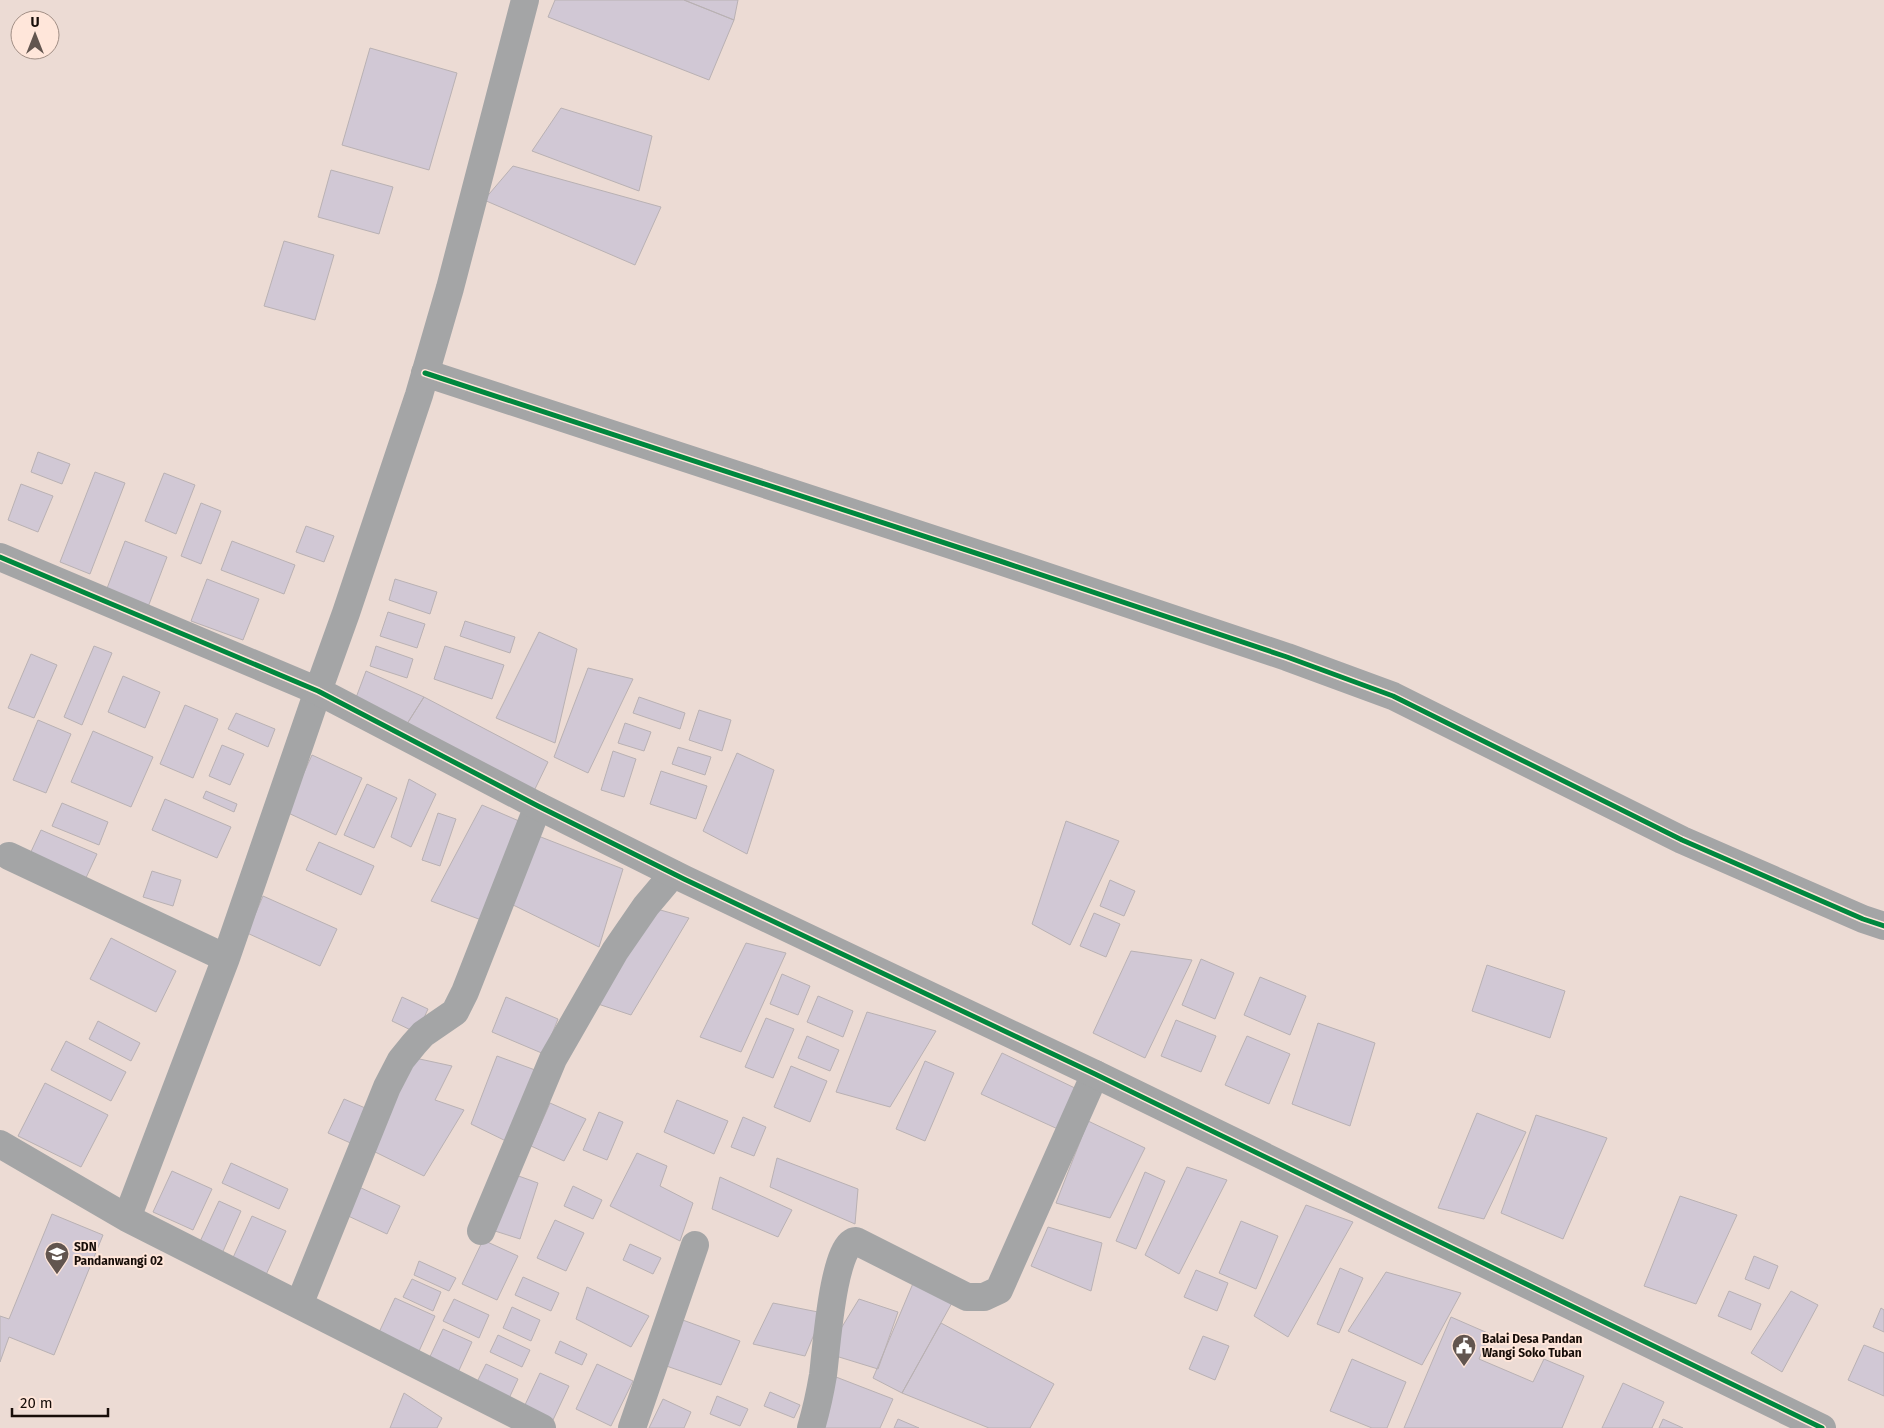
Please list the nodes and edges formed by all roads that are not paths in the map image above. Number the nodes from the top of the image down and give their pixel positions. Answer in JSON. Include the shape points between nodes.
{"nodes":[{"id":1,"x":525,"y":0,"type":"edge"},
{"id":2,"x":425,"y":373,"type":"junction"},
{"id":3,"x":0,"y":557,"type":"edge"},
{"id":4,"x":318,"y":691,"type":"junction"},
{"id":5,"x":538,"y":806,"type":"junction"},
{"id":6,"x":9,"y":856,"type":"dead end"},
{"id":7,"x":673,"y":874,"type":"junction"},
{"id":8,"x":1884,"y":926,"type":"edge"},
{"id":9,"x":226,"y":958,"type":"junction"},
{"id":10,"x":1095,"y":1074,"type":"junction"},
{"id":11,"x":0,"y":1144,"type":"edge"},
{"id":12,"x":127,"y":1218,"type":"junction"},
{"id":13,"x":481,"y":1231,"type":"dead end"},
{"id":14,"x":695,"y":1246,"type":"dead end"},
{"id":15,"x":298,"y":1305,"type":"junction"},
{"id":16,"x":542,"y":1428,"type":"edge"},
{"id":17,"x":632,"y":1428,"type":"edge"},
{"id":18,"x":811,"y":1428,"type":"edge"},
{"id":19,"x":1822,"y":1428,"type":"edge"}],
"edges":[{"from":1,"to":2,"type":"street"},
{"from":2,"to":4,"type":"street"},
{"from":2,"to":8,"type":"street","via":[[1000,561],[1393,696],[1682,840],[1863,920]]},
{"from":3,"to":4,"type":"street"},
{"from":4,"to":5,"type":"street"},
{"from":4,"to":9,"type":"street"},
{"from":5,"to":7,"type":"street"},
{"from":5,"to":15,"type":"street","via":[[465,992],[455,1012],[423,1034],[394,1074]]},
{"from":6,"to":9,"type":"street"},
{"from":7,"to":10,"type":"street"},
{"from":7,"to":13,"type":"street","via":[[614,952],[553,1059]]},
{"from":9,"to":12,"type":"street"},
{"from":10,"to":18,"type":"street","via":[[999,1290],[984,1297],[967,1297],[856,1241],[848,1244],[834,1289],[822,1378]]},
{"from":10,"to":19,"type":"street"},
{"from":11,"to":12,"type":"street"},
{"from":12,"to":15,"type":"street"},
{"from":14,"to":17,"type":"street"},
{"from":15,"to":16,"type":"street"}]}
